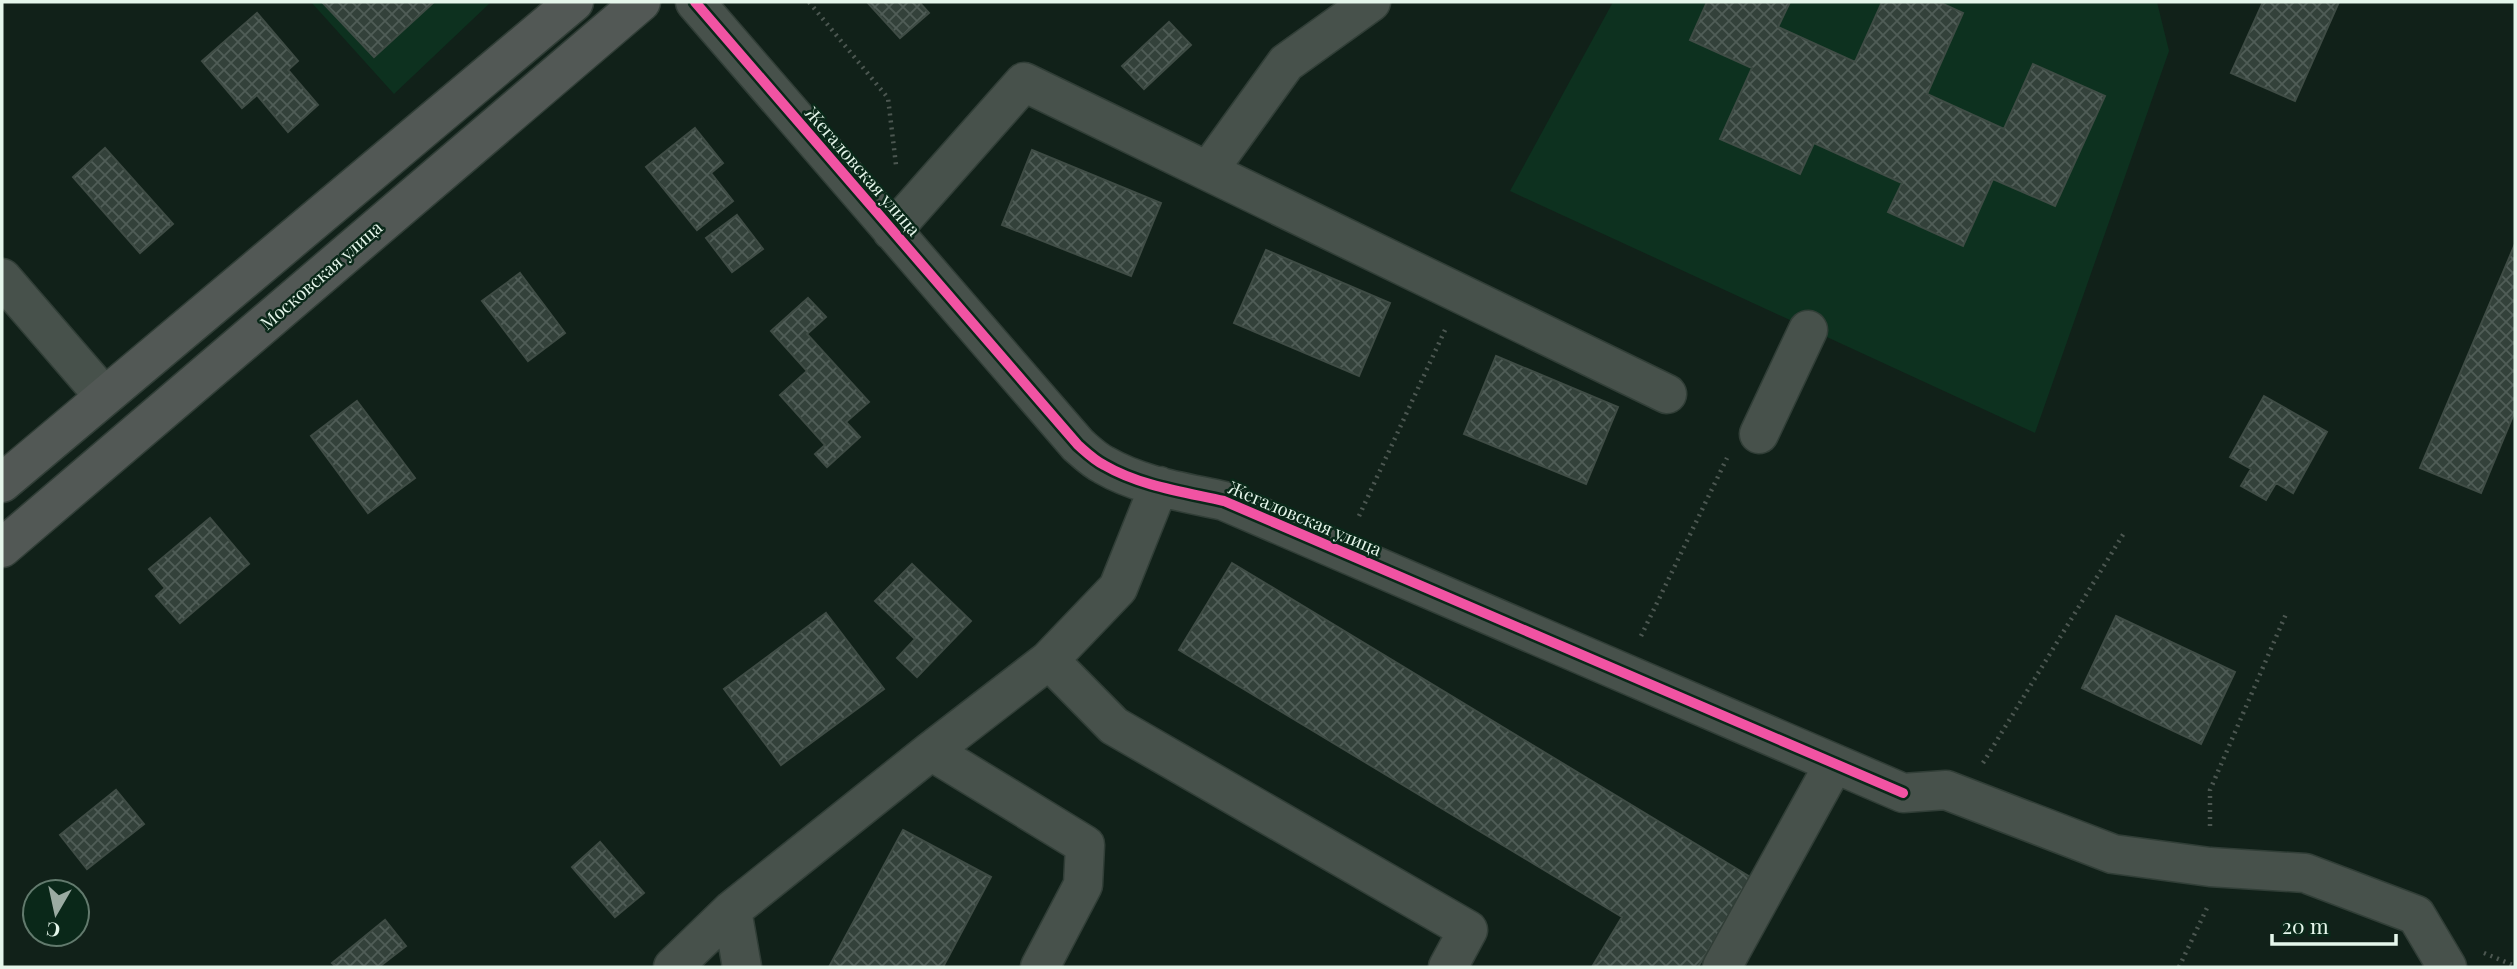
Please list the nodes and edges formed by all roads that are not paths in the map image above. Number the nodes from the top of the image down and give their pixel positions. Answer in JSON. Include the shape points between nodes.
{"nodes":[{"id":1,"x":575,"y":2,"type":"edge"},
{"id":2,"x":641,"y":2,"type":"edge"},
{"id":3,"x":695,"y":2,"type":"edge"},
{"id":4,"x":1371,"y":2,"type":"edge"},
{"id":5,"x":1208,"y":171,"type":"junction"},
{"id":6,"x":897,"y":225,"type":"junction"},
{"id":7,"x":2,"y":278,"type":"edge"},
{"id":8,"x":1808,"y":330,"type":"dead end"},
{"id":9,"x":1667,"y":394,"type":"dead end"},
{"id":10,"x":104,"y":396,"type":"junction"},
{"id":11,"x":1745,"y":441,"type":"road end"},
{"id":12,"x":2,"y":483,"type":"edge"},
{"id":13,"x":1159,"y":486,"type":"junction"},
{"id":14,"x":2,"y":548,"type":"edge"},
{"id":15,"x":1049,"y":660,"type":"junction"},
{"id":16,"x":931,"y":751,"type":"junction"},
{"id":17,"x":1834,"y":764,"type":"junction"},
{"id":18,"x":732,"y":910,"type":"junction"},
{"id":19,"x":673,"y":967,"type":"edge"},
{"id":20,"x":742,"y":967,"type":"edge"},
{"id":21,"x":1040,"y":967,"type":"edge"},
{"id":22,"x":1448,"y":967,"type":"edge"},
{"id":23,"x":1722,"y":967,"type":"edge"},
{"id":24,"x":2447,"y":967,"type":"edge"}],
"edges":[{"from":1,"to":10,"type":"main road"},
{"from":2,"to":14,"type":"main road","name":"Московская улица"},
{"from":3,"to":6,"type":"street","name":"Жегаловская улица"},
{"from":4,"to":5,"type":"street","via":[[1286,63]]},
{"from":5,"to":6,"type":"street","via":[[1024,82]]},
{"from":5,"to":9,"type":"street"},
{"from":6,"to":13,"type":"street","name":"Жегаловская улица","via":[[1078,445],[1101,464]]},
{"from":7,"to":10,"type":"street"},
{"from":8,"to":11,"type":"street"},
{"from":10,"to":12,"type":"main road"},
{"from":13,"to":15,"type":"street","via":[[1118,587]]},
{"from":13,"to":17,"type":"street","name":"Жегаловская улица","via":[[1224,501]]},
{"from":15,"to":16,"type":"street"},
{"from":15,"to":22,"type":"street","via":[[1114,726],[1468,930]]},
{"from":16,"to":18,"type":"street"},
{"from":16,"to":21,"type":"street","via":[[1085,845],[1083,885]]},
{"from":17,"to":23,"type":"street"},
{"from":17,"to":24,"type":"street","name":"Жегаловская улица","via":[[1903,793],[1946,790],[2113,854],[2305,873],[2416,915]]},
{"from":18,"to":19,"type":"street"},
{"from":18,"to":20,"type":"street"}]}
